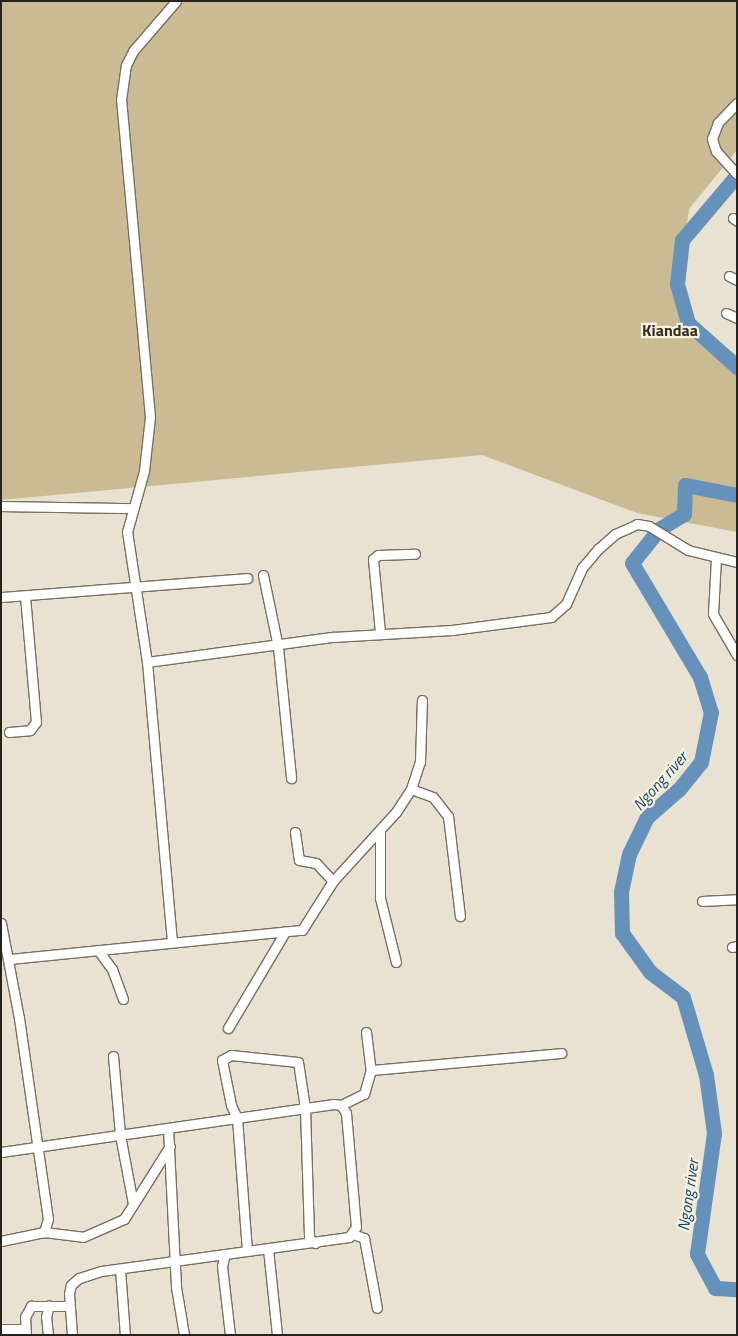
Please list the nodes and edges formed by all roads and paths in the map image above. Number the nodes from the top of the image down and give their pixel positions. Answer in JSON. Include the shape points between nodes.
{"nodes":[{"id":1,"x":176,"y":1,"type":"edge"},
{"id":2,"x":737,"y":103,"type":"edge"},
{"id":3,"x":737,"y":174,"type":"edge"},
{"id":4,"x":726,"y":313,"type":"dead end"},
{"id":5,"x":737,"y":318,"type":"edge"},
{"id":6,"x":1,"y":506,"type":"edge"},
{"id":7,"x":132,"y":508,"type":"junction"},
{"id":8,"x":414,"y":554,"type":"dead end"},
{"id":9,"x":716,"y":558,"type":"junction"},
{"id":10,"x":737,"y":562,"type":"edge"},
{"id":11,"x":263,"y":576,"type":"dead end"},
{"id":12,"x":247,"y":578,"type":"dead end"},
{"id":13,"x":135,"y":588,"type":"junction"},
{"id":14,"x":25,"y":597,"type":"junction"},
{"id":15,"x":1,"y":598,"type":"edge"},
{"id":16,"x":380,"y":632,"type":"junction"},
{"id":17,"x":278,"y":647,"type":"junction"},
{"id":18,"x":737,"y":655,"type":"edge"},
{"id":19,"x":147,"y":662,"type":"junction"},
{"id":20,"x":422,"y":700,"type":"dead end"},
{"id":21,"x":9,"y":732,"type":"dead end"},
{"id":22,"x":291,"y":778,"type":"dead end"},
{"id":23,"x":411,"y":789,"type":"junction"},
{"id":24,"x":380,"y":831,"type":"junction"},
{"id":25,"x":295,"y":832,"type":"dead end"},
{"id":26,"x":333,"y":881,"type":"junction"},
{"id":27,"x":737,"y":898,"type":"edge"},
{"id":28,"x":702,"y":901,"type":"dead end"},
{"id":29,"x":460,"y":916,"type":"dead end"},
{"id":30,"x":1,"y":923,"type":"edge"},
{"id":31,"x":285,"y":932,"type":"junction"},
{"id":32,"x":172,"y":942,"type":"junction"},
{"id":33,"x":98,"y":950,"type":"junction"},
{"id":34,"x":9,"y":959,"type":"junction"},
{"id":35,"x":396,"y":962,"type":"dead end"},
{"id":36,"x":123,"y":1000,"type":"dead end"},
{"id":37,"x":228,"y":1028,"type":"dead end"},
{"id":38,"x":366,"y":1032,"type":"dead end"},
{"id":39,"x":561,"y":1053,"type":"dead end"},
{"id":40,"x":113,"y":1056,"type":"dead end"},
{"id":41,"x":371,"y":1070,"type":"junction"},
{"id":42,"x":341,"y":1105,"type":"junction"},
{"id":43,"x":305,"y":1108,"type":"junction"},
{"id":44,"x":237,"y":1118,"type":"junction"},
{"id":45,"x":168,"y":1128,"type":"junction"},
{"id":46,"x":120,"y":1136,"type":"junction"},
{"id":47,"x":170,"y":1146,"type":"junction"},
{"id":48,"x":36,"y":1147,"type":"junction"},
{"id":49,"x":1,"y":1152,"type":"edge"},
{"id":50,"x":133,"y":1204,"type":"junction"},
{"id":51,"x":44,"y":1232,"type":"junction"},
{"id":52,"x":353,"y":1234,"type":"junction"},
{"id":53,"x":1,"y":1241,"type":"edge"},
{"id":54,"x":315,"y":1242,"type":"junction"},
{"id":55,"x":268,"y":1249,"type":"junction"},
{"id":56,"x":247,"y":1251,"type":"junction"},
{"id":57,"x":225,"y":1254,"type":"junction"},
{"id":58,"x":176,"y":1262,"type":"junction"},
{"id":59,"x":120,"y":1269,"type":"junction"},
{"id":60,"x":49,"y":1305,"type":"junction"},
{"id":61,"x":69,"y":1306,"type":"junction"},
{"id":62,"x":377,"y":1308,"type":"dead end"},
{"id":63,"x":1,"y":1329,"type":"edge"},
{"id":64,"x":25,"y":1332,"type":"edge"},
{"id":65,"x":48,"y":1335,"type":"edge"},
{"id":66,"x":72,"y":1335,"type":"edge"},
{"id":67,"x":125,"y":1335,"type":"edge"},
{"id":68,"x":184,"y":1335,"type":"edge"},
{"id":69,"x":230,"y":1335,"type":"edge"},
{"id":70,"x":277,"y":1335,"type":"edge"}],
"edges":[{"from":1,"to":7,"type":"street","via":[[134,51],[123,82],[121,100],[150,417],[147,456]]},
{"from":2,"to":3,"type":"street","via":[[714,130],[712,139],[719,155]]},
{"from":4,"to":5,"type":"street"},
{"from":6,"to":7,"type":"street"},
{"from":7,"to":13,"type":"street","via":[[127,532]]},
{"from":8,"to":16,"type":"street","via":[[378,555],[373,559]]},
{"from":9,"to":10,"type":"street"},
{"from":9,"to":16,"type":"street","via":[[676,543],[649,526],[629,526],[598,549],[582,568],[562,608],[551,617],[452,630]]},
{"from":9,"to":18,"type":"street","via":[[713,614]]},
{"from":11,"to":17,"type":"street"},
{"from":12,"to":13,"type":"street"},
{"from":13,"to":14,"type":"street"},
{"from":13,"to":19,"type":"street"},
{"from":14,"to":15,"type":"street"},
{"from":14,"to":21,"type":"street","via":[[36,722],[30,730]]},
{"from":16,"to":17,"type":"street"},
{"from":17,"to":19,"type":"street"},
{"from":17,"to":22,"type":"street"},
{"from":19,"to":32,"type":"street"},
{"from":20,"to":23,"type":"street","via":[[420,762]]},
{"from":23,"to":24,"type":"street"},
{"from":23,"to":29,"type":"street","via":[[433,797],[448,816]]},
{"from":24,"to":26,"type":"street"},
{"from":24,"to":35,"type":"street","via":[[380,898]]},
{"from":25,"to":26,"type":"street","via":[[299,860],[316,863]]},
{"from":26,"to":31,"type":"street","via":[[306,926]]},
{"from":27,"to":28,"type":"street"},
{"from":30,"to":34,"type":"street"},
{"from":31,"to":32,"type":"street"},
{"from":31,"to":37,"type":"street"},
{"from":32,"to":33,"type":"street"},
{"from":33,"to":34,"type":"street"},
{"from":33,"to":36,"type":"street","via":[[112,969]]},
{"from":34,"to":48,"type":"street"},
{"from":38,"to":41,"type":"street"},
{"from":39,"to":41,"type":"street"},
{"from":40,"to":46,"type":"street"},
{"from":41,"to":42,"type":"street","via":[[364,1094]]},
{"from":42,"to":43,"type":"street"},
{"from":42,"to":52,"type":"street","via":[[347,1118],[356,1227]]},
{"from":43,"to":44,"type":"street"},
{"from":43,"to":44,"type":"street","via":[[298,1062],[231,1055],[222,1060],[230,1105]]},
{"from":43,"to":54,"type":"street","via":[[309,1238]]},
{"from":44,"to":45,"type":"street"},
{"from":44,"to":56,"type":"street"},
{"from":45,"to":46,"type":"street"},
{"from":45,"to":47,"type":"street"},
{"from":46,"to":48,"type":"street"},
{"from":46,"to":50,"type":"street"},
{"from":47,"to":50,"type":"street"},
{"from":47,"to":58,"type":"street"},
{"from":48,"to":49,"type":"street"},
{"from":48,"to":51,"type":"street","via":[[48,1219]]},
{"from":50,"to":51,"type":"street","via":[[124,1219],[83,1237]]},
{"from":51,"to":53,"type":"street"},
{"from":52,"to":54,"type":"street","via":[[349,1238]]},
{"from":52,"to":62,"type":"street","via":[[364,1238]]},
{"from":54,"to":55,"type":"street"},
{"from":55,"to":56,"type":"street"},
{"from":55,"to":70,"type":"street"},
{"from":56,"to":57,"type":"street"},
{"from":57,"to":58,"type":"street"},
{"from":57,"to":69,"type":"street","via":[[222,1266]]},
{"from":58,"to":59,"type":"street"},
{"from":58,"to":68,"type":"street"},
{"from":59,"to":61,"type":"street","via":[[74,1280]]},
{"from":59,"to":67,"type":"street"},
{"from":60,"to":61,"type":"street"},
{"from":60,"to":64,"type":"street","via":[[28,1308]]},
{"from":60,"to":65,"type":"street","via":[[46,1317]]},
{"from":61,"to":66,"type":"street"},
{"from":63,"to":64,"type":"street"}]}
